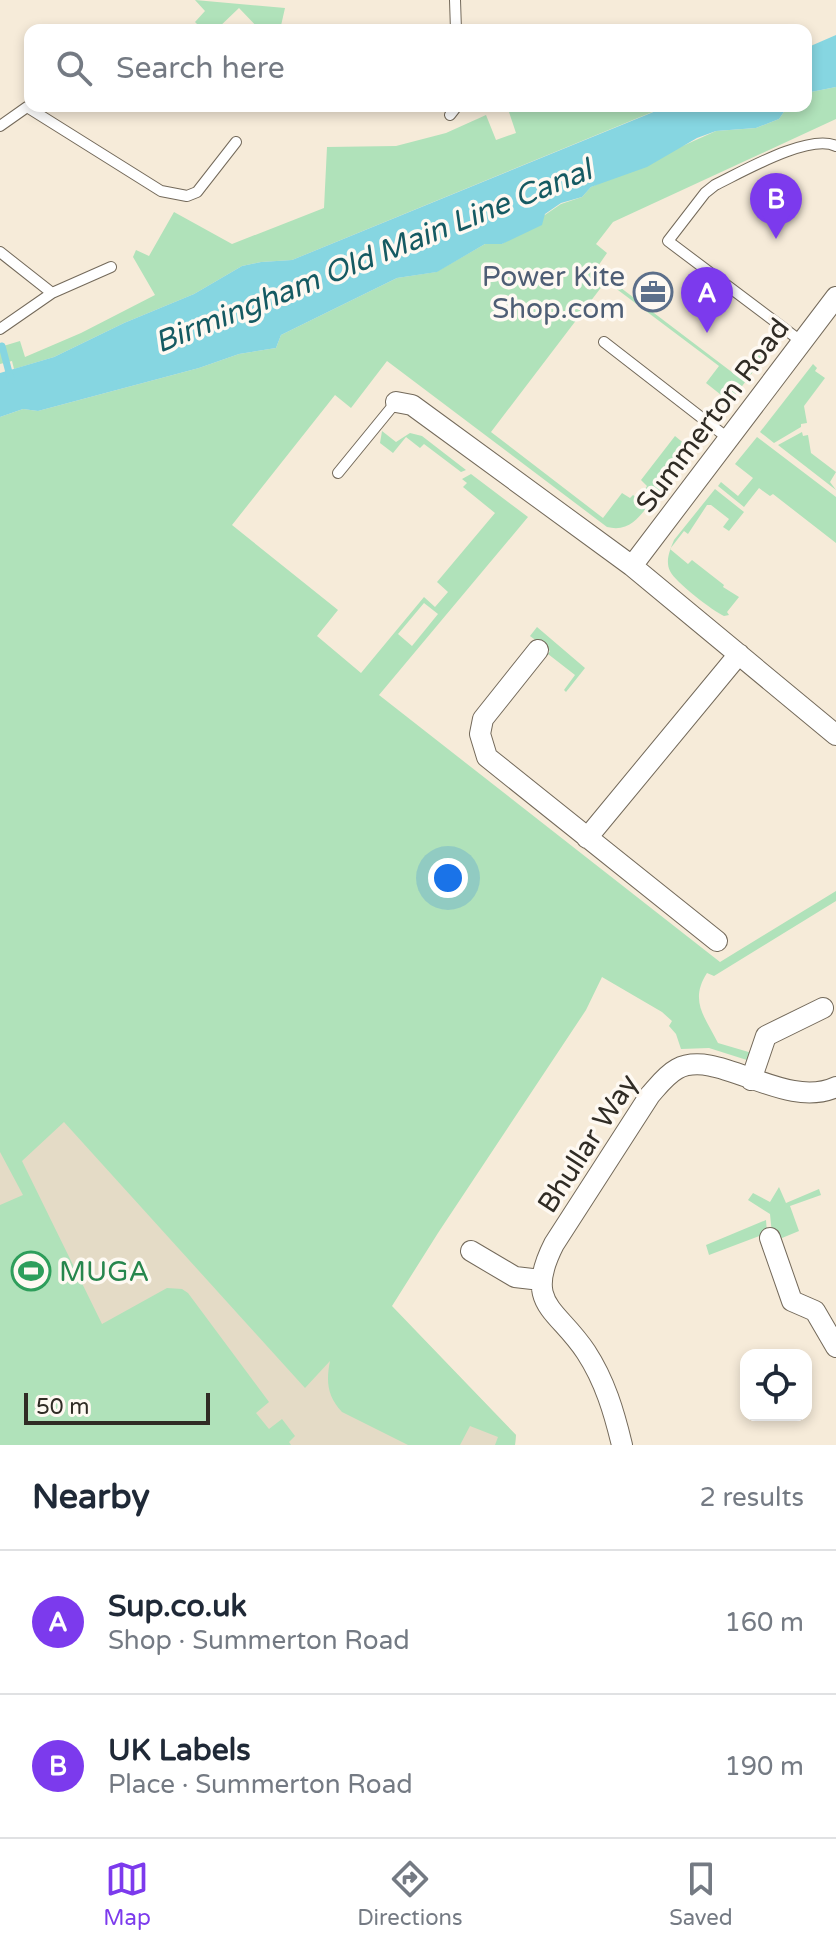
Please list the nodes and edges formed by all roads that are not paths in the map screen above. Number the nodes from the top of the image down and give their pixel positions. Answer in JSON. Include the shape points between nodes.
{"nodes":[{"id":1,"x":455,"y":0,"type":"edge"},
{"id":2,"x":456,"y":24,"type":"edge"},
{"id":3,"x":24,"y":109,"type":"edge"},
{"id":4,"x":35,"y":112,"type":"edge"},
{"id":5,"x":0,"y":126,"type":"edge"},
{"id":6,"x":236,"y":142,"type":"dead end"},
{"id":7,"x":836,"y":146,"type":"edge"},
{"id":8,"x":0,"y":252,"type":"edge"},
{"id":9,"x":111,"y":267,"type":"dead end"},
{"id":10,"x":52,"y":293,"type":"junction"},
{"id":11,"x":836,"y":297,"type":"edge"},
{"id":12,"x":0,"y":329,"type":"edge"},
{"id":13,"x":604,"y":342,"type":"dead end"},
{"id":14,"x":802,"y":342,"type":"junction"},
{"id":15,"x":396,"y":402,"type":"joint"},
{"id":16,"x":730,"y":439,"type":"junction"},
{"id":17,"x":338,"y":473,"type":"dead end"},
{"id":18,"x":632,"y":566,"type":"junction"},
{"id":19,"x":538,"y":650,"type":"dead end"},
{"id":20,"x":739,"y":654,"type":"junction"},
{"id":21,"x":836,"y":735,"type":"edge"},
{"id":22,"x":587,"y":838,"type":"junction"},
{"id":23,"x":717,"y":941,"type":"dead end"},
{"id":24,"x":823,"y":1008,"type":"dead end"},
{"id":25,"x":751,"y":1080,"type":"junction"},
{"id":26,"x":836,"y":1087,"type":"edge"},
{"id":27,"x":770,"y":1238,"type":"dead end"},
{"id":28,"x":471,"y":1251,"type":"dead end"},
{"id":29,"x":541,"y":1280,"type":"junction"},
{"id":30,"x":831,"y":1349,"type":"edge"},
{"id":31,"x":622,"y":1445,"type":"edge"}],
"edges":[{"from":1,"to":2,"type":"lane"},
{"from":3,"to":5,"type":"lane"},
{"from":4,"to":6,"type":"lane","via":[[161,191],[187,196],[197,192]]},
{"from":7,"to":14,"type":"lane","via":[[803,145],[715,185],[668,241]]},
{"from":8,"to":10,"type":"lane"},
{"from":9,"to":10,"type":"lane"},
{"from":10,"to":12,"type":"lane"},
{"from":11,"to":14,"type":"street","name":"Summerton Road"},
{"from":13,"to":16,"type":"lane"},
{"from":14,"to":16,"type":"street","name":"Summerton Road"},
{"from":15,"to":17,"type":"lane"},
{"from":15,"to":18,"type":"street","via":[[412,405]]},
{"from":16,"to":18,"type":"street","name":"Summerton Road"},
{"from":18,"to":20,"type":"street"},
{"from":19,"to":22,"type":"street","via":[[483,719],[484,753]]},
{"from":20,"to":21,"type":"street"},
{"from":20,"to":22,"type":"street"},
{"from":22,"to":23,"type":"street"},
{"from":24,"to":25,"type":"street","via":[[766,1036]]},
{"from":25,"to":26,"type":"street","name":"Bhullar Way","via":[[804,1093]]},
{"from":25,"to":29,"type":"street","name":"Bhullar Way","via":[[694,1065],[679,1068],[662,1081],[554,1244]]},
{"from":27,"to":30,"type":"street","via":[[792,1301],[815,1311]]},
{"from":28,"to":29,"type":"street","via":[[515,1277]]},
{"from":29,"to":31,"type":"street","via":[[551,1312],[600,1376]]}]}
